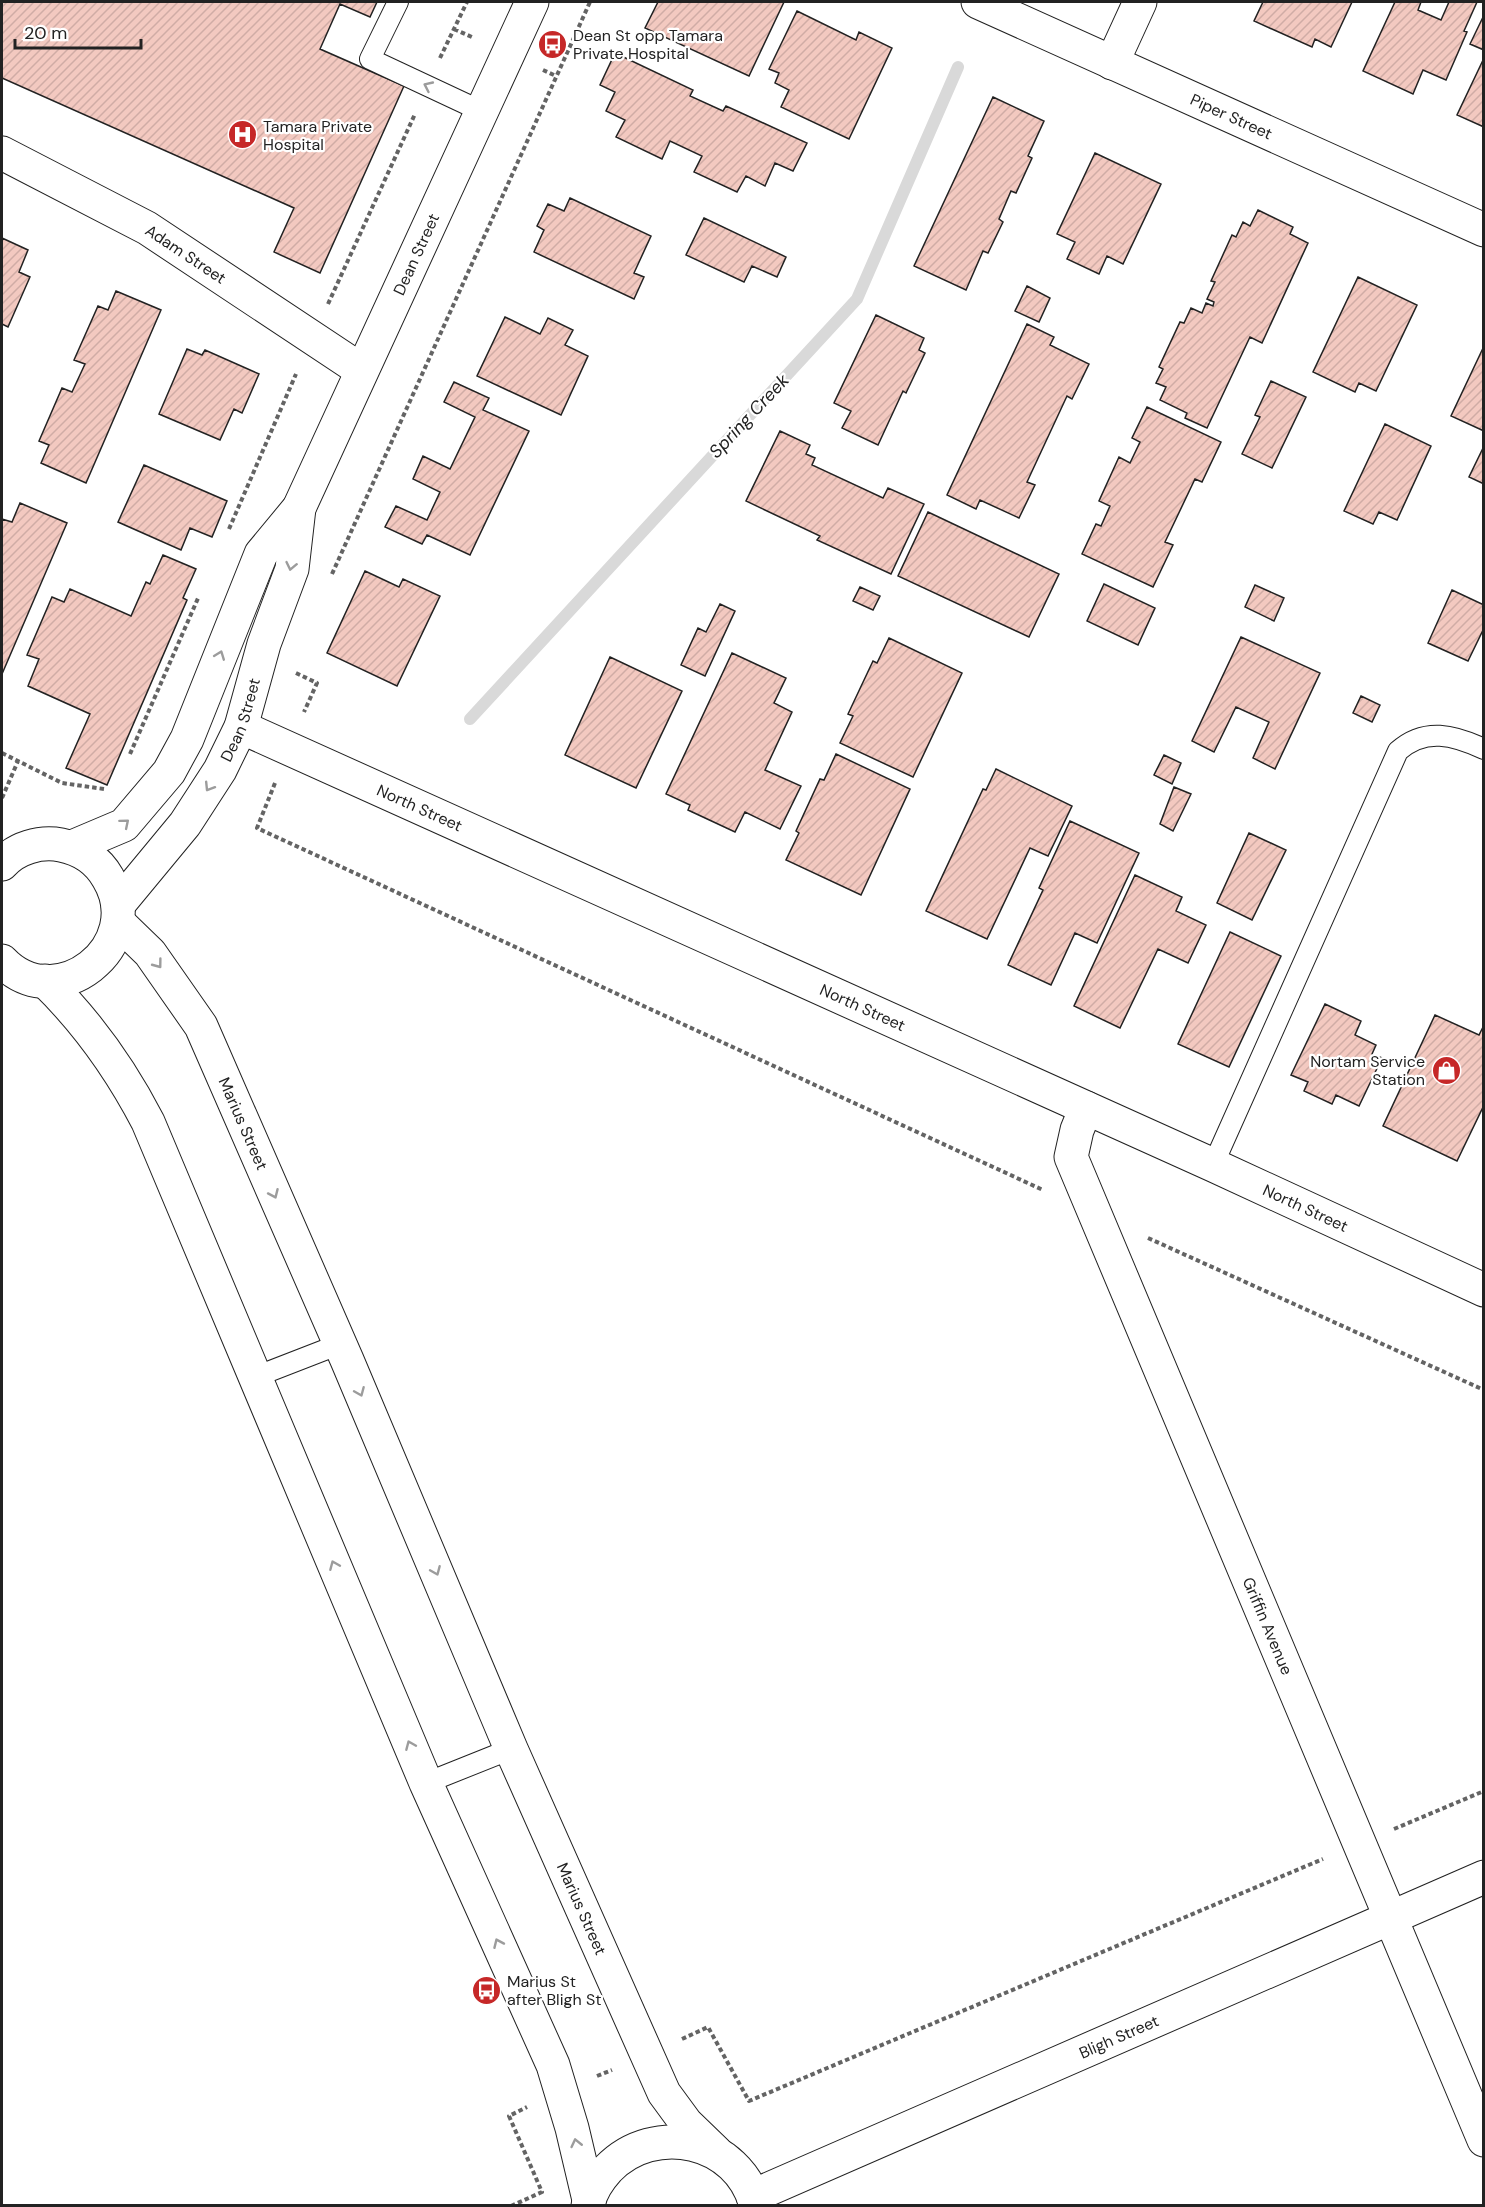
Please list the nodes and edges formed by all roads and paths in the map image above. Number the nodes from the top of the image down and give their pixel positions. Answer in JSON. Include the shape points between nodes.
{"nodes":[{"id":1,"x":398,"y":2,"type":"edge"},
{"id":2,"x":466,"y":2,"type":"edge"},
{"id":3,"x":590,"y":2,"type":"edge"},
{"id":4,"x":978,"y":2,"type":"edge"},
{"id":5,"x":1140,"y":2,"type":"edge"},
{"id":6,"x":524,"y":4,"type":"edge"},
{"id":7,"x":454,"y":29,"type":"junction"},
{"id":8,"x":470,"y":36,"type":"dead end"},
{"id":9,"x":1112,"y":63,"type":"junction"},
{"id":10,"x":540,"y":68,"type":"dead end"},
{"id":11,"x":556,"y":76,"type":"junction"},
{"id":12,"x":428,"y":86,"type":"junction"},
{"id":13,"x":481,"y":111,"type":"junction"},
{"id":14,"x":2,"y":153,"type":"edge"},
{"id":15,"x":1484,"y":230,"type":"edge"},
{"id":16,"x":327,"y":306,"type":"dead end"},
{"id":17,"x":299,"y":368,"type":"dead end"},
{"id":18,"x":361,"y":370,"type":"junction"},
{"id":19,"x":299,"y":508,"type":"junction"},
{"id":20,"x":225,"y":537,"type":"dead end"},
{"id":21,"x":331,"y":578,"type":"dead end"},
{"id":22,"x":202,"y":591,"type":"dead end"},
{"id":23,"x":290,"y":670,"type":"dead end"},
{"id":24,"x":241,"y":727,"type":"junction"},
{"id":25,"x":288,"y":748,"type":"junction"},
{"id":26,"x":1484,"y":749,"type":"edge"},
{"id":27,"x":2,"y":753,"type":"edge"},
{"id":28,"x":128,"y":759,"type":"dead end"},
{"id":29,"x":18,"y":761,"type":"junction"},
{"id":30,"x":114,"y":790,"type":"dead end"},
{"id":31,"x":2,"y":798,"type":"edge"},
{"id":32,"x":2,"y":830,"type":"edge"},
{"id":33,"x":57,"y":846,"type":"junction"},
{"id":34,"x":2,"y":864,"type":"edge"},
{"id":35,"x":118,"y":913,"type":"junction"},
{"id":36,"x":3,"y":964,"type":"edge"},
{"id":37,"x":45,"y":981,"type":"junction"},
{"id":38,"x":1086,"y":1108,"type":"junction"},
{"id":39,"x":1213,"y":1165,"type":"junction"},
{"id":40,"x":1094,"y":1214,"type":"junction"},
{"id":41,"x":1484,"y":1290,"type":"edge"},
{"id":42,"x":340,"y":1344,"type":"junction"},
{"id":43,"x":255,"y":1377,"type":"junction"},
{"id":44,"x":1484,"y":1390,"type":"edge"},
{"id":45,"x":511,"y":1749,"type":"junction"},
{"id":46,"x":426,"y":1783,"type":"junction"},
{"id":47,"x":1484,"y":1791,"type":"edge"},
{"id":48,"x":1358,"y":1844,"type":"junction"},
{"id":49,"x":1484,"y":1877,"type":"edge"},
{"id":50,"x":1388,"y":1918,"type":"junction"},
{"id":51,"x":646,"y":2055,"type":"junction"},
{"id":52,"x":561,"y":2092,"type":"junction"},
{"id":53,"x":1484,"y":2140,"type":"edge"},
{"id":54,"x":716,"y":2152,"type":"junction"},
{"id":55,"x":754,"y":2201,"type":"edge"},
{"id":56,"x":589,"y":2203,"type":"edge"},
{"id":57,"x":511,"y":2205,"type":"edge"}],
"edges":[{"from":1,"to":12,"type":"lane","via":[[370,59]]},
{"from":2,"to":7,"type":"path"},
{"from":3,"to":11,"type":"path"},
{"from":4,"to":9,"type":"street","name":"Piper Street"},
{"from":5,"to":9,"type":"street"},
{"from":6,"to":13,"type":"street","name":"Dean Street"},
{"from":7,"to":8,"type":"path"},
{"from":7,"to":12,"type":"path"},
{"from":9,"to":15,"type":"street","name":"Piper Street"},
{"from":10,"to":11,"type":"path"},
{"from":11,"to":21,"type":"path"},
{"from":13,"to":12,"type":"lane","one_way":true},
{"from":12,"to":16,"type":"path"},
{"from":13,"to":18,"type":"street","name":"Dean Street"},
{"from":14,"to":18,"type":"street","name":"Adam Street","via":[[147,228]]},
{"from":17,"to":20,"type":"path"},
{"from":18,"to":19,"type":"street","name":"Dean Street"},
{"from":19,"to":24,"type":"street","name":"Dean Street","one_way":true,"via":[[292,569],[264,644]]},
{"from":33,"to":19,"type":"street","name":"Dean Street","one_way":true,"via":[[124,825],[169,772],[187,739],[261,554]]},
{"from":22,"to":28,"type":"path"},
{"from":23,"to":25,"type":"path","via":[[317,683]]},
{"from":24,"to":25,"type":"street","name":"North Street"},
{"from":24,"to":35,"type":"street","name":"Dean Street","one_way":true,"via":[[220,770],[185,824]]},
{"from":25,"to":38,"type":"street","name":"North Street"},
{"from":25,"to":40,"type":"path","via":[[257,828]]},
{"from":26,"to":39,"type":"lane","via":[[1443,734],[1408,742],[1398,751]]},
{"from":27,"to":29,"type":"path"},
{"from":29,"to":30,"type":"path","via":[[62,783]]},
{"from":29,"to":31,"type":"path"},
{"from":32,"to":33,"type":"street"},
{"from":33,"to":34,"type":"street","name":"Dean Street","via":[[23,849]]},
{"from":33,"to":35,"type":"street","via":[[89,856],[103,870],[113,886]]},
{"from":35,"to":37,"type":"street","name":"Dean Street","via":[[112,942],[101,959],[85,972],[65,980]]},
{"from":35,"to":42,"type":"street","name":"Marius Street","one_way":true,"via":[[201,1026]]},
{"from":36,"to":37,"type":"street","via":[[23,976]]},
{"from":37,"to":43,"type":"street","via":[[104,1047],[128,1083]]},
{"from":38,"to":39,"type":"street","name":"North Street"},
{"from":38,"to":40,"type":"street","name":"Griffin Avenue","via":[[1071,1157]]},
{"from":39,"to":41,"type":"street","name":"North Street"},
{"from":40,"to":44,"type":"path"},
{"from":40,"to":48,"type":"street","name":"Griffin Avenue"},
{"from":42,"to":43,"type":"lane"},
{"from":42,"to":45,"type":"street","name":"Marius Street","one_way":true},
{"from":46,"to":43,"type":"street","one_way":true},
{"from":45,"to":46,"type":"lane"},
{"from":45,"to":51,"type":"street","name":"Marius Street"},
{"from":52,"to":46,"type":"street","one_way":true,"via":[[548,2054]]},
{"from":47,"to":48,"type":"path"},
{"from":48,"to":50,"type":"street","name":"Griffin Avenue"},
{"from":48,"to":51,"type":"path","via":[[749,2101],[708,2027]]},
{"from":49,"to":50,"type":"street","name":"Bligh Street"},
{"from":50,"to":53,"type":"street","name":"Griffin Avenue"},
{"from":50,"to":55,"type":"street","name":"Bligh Street"},
{"from":51,"to":52,"type":"path"},
{"from":51,"to":54,"type":"street","name":"Marius Street","via":[[664,2093],[686,2123]]},
{"from":56,"to":52,"type":"street","one_way":true},
{"from":52,"to":57,"type":"path","via":[[509,2116],[542,2192]]},
{"from":54,"to":55,"type":"street","name":"Marius Street","via":[[731,2164]]},
{"from":54,"to":56,"type":"street","via":[[692,2143],[666,2140],[641,2146],[618,2159],[601,2177]]}]}
